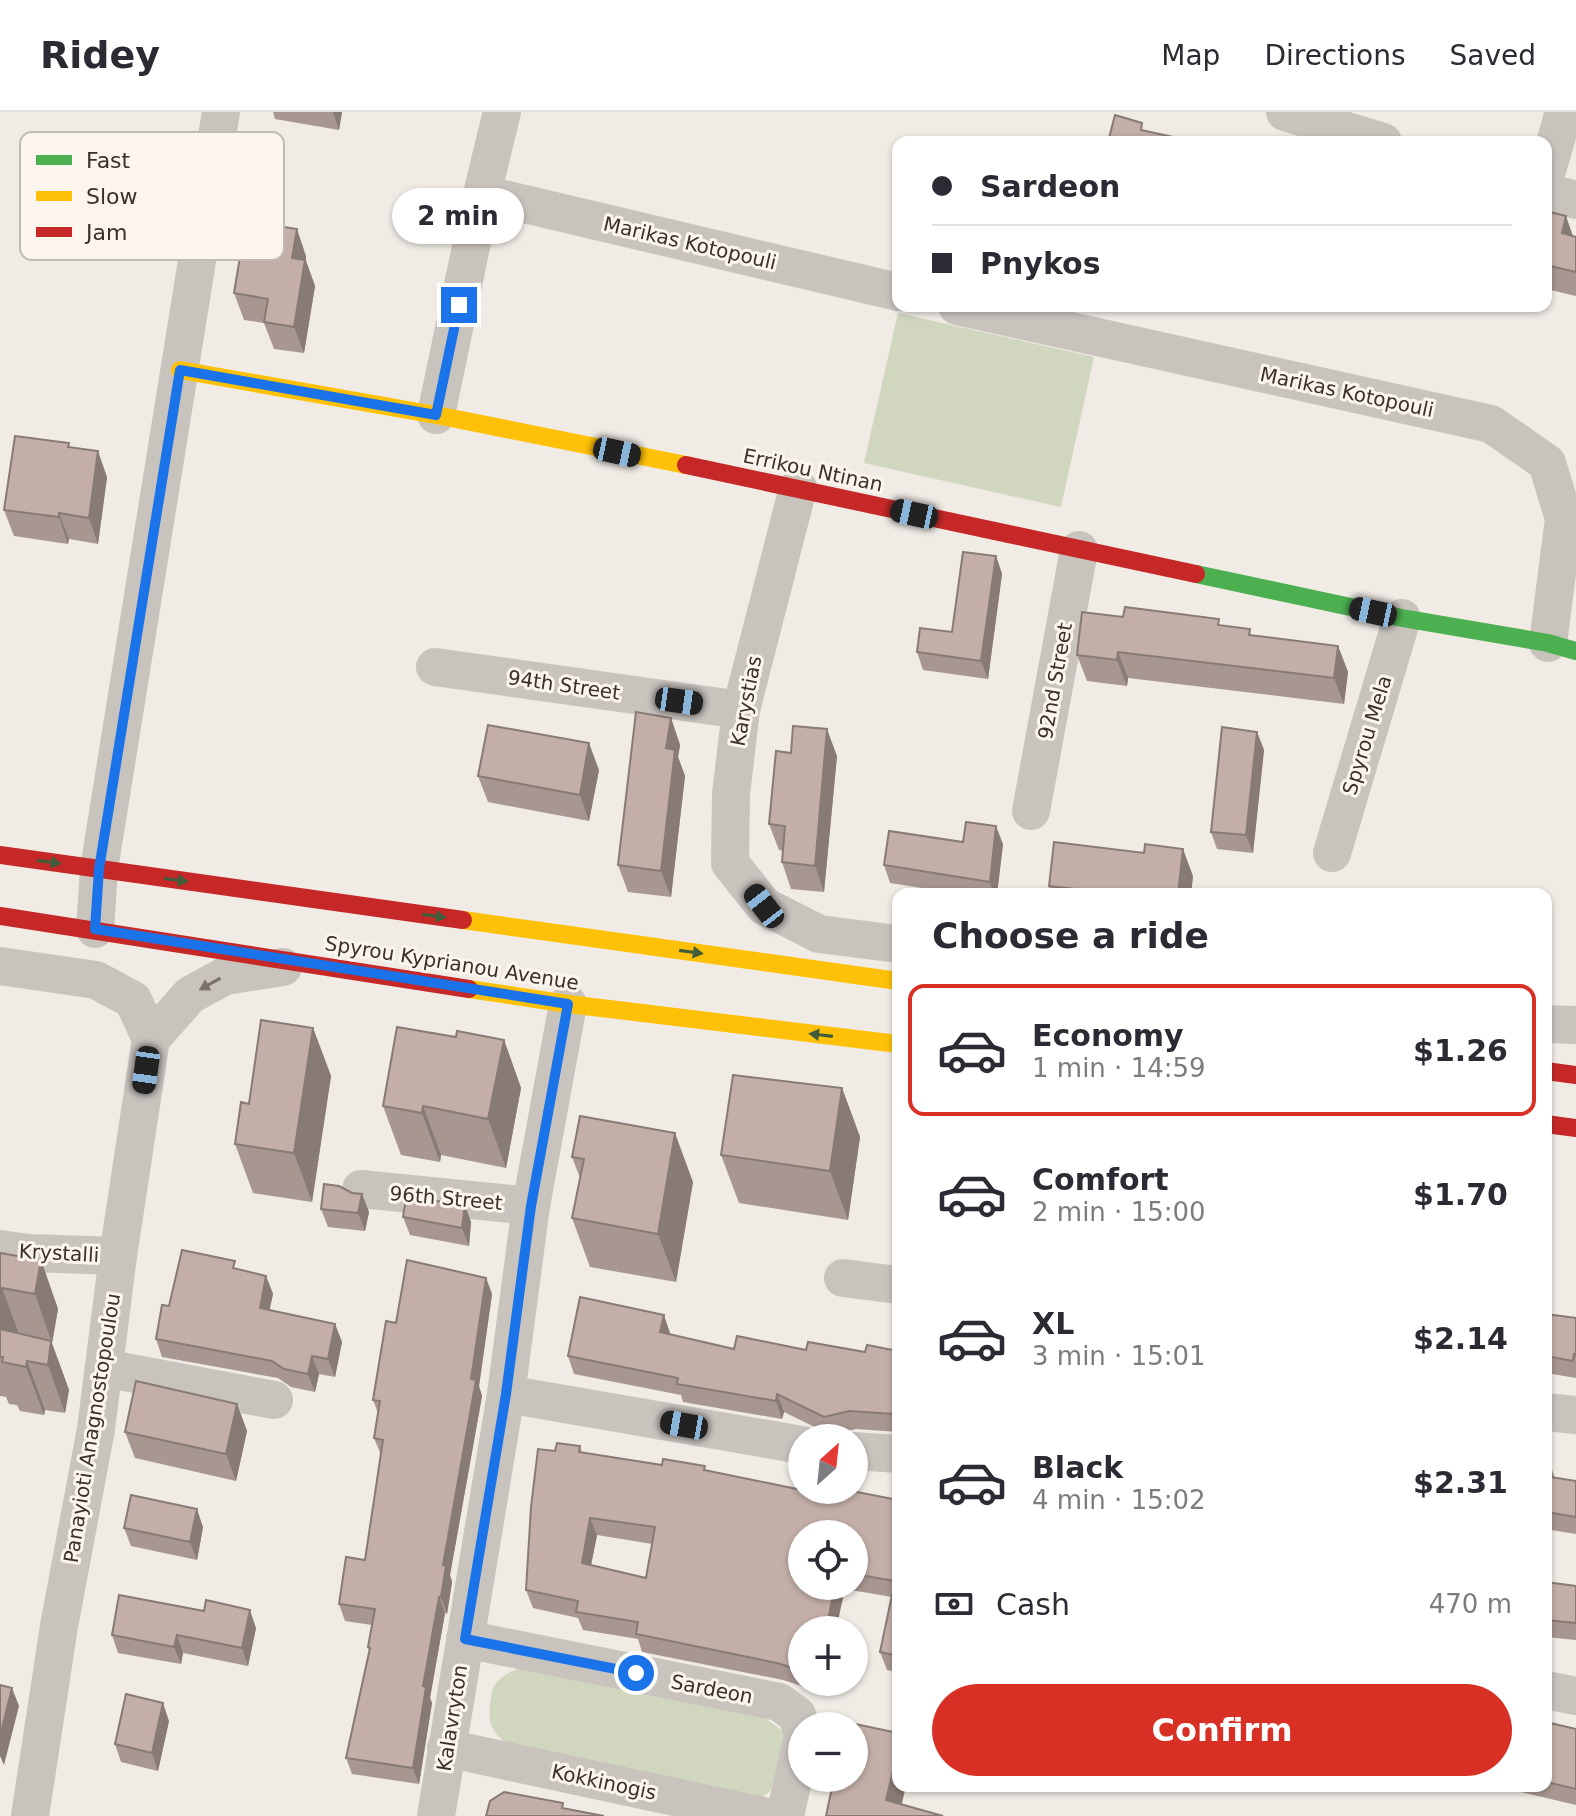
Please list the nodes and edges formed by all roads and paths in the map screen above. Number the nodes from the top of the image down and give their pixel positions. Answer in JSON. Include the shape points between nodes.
{"nodes":[{"id":1,"x":221,"y":112,"type":"edge"},
{"id":2,"x":502,"y":112,"type":"edge"},
{"id":3,"x":1285,"y":112,"type":"edge"},
{"id":4,"x":1564,"y":112,"type":"edge"},
{"id":5,"x":218,"y":132,"type":"edge"},
{"id":6,"x":1363,"y":136,"type":"edge"},
{"id":7,"x":1552,"y":153,"type":"edge"},
{"id":8,"x":482,"y":194,"type":"junction"},
{"id":9,"x":1552,"y":194,"type":"edge"},
{"id":10,"x":1576,"y":200,"type":"edge"},
{"id":11,"x":197,"y":260,"type":"edge"},
{"id":12,"x":892,"y":291,"type":"edge"},
{"id":13,"x":984,"y":312,"type":"edge"},
{"id":14,"x":180,"y":370,"type":"junction"},
{"id":15,"x":436,"y":415,"type":"junction"},
{"id":16,"x":798,"y":488,"type":"junction"},
{"id":17,"x":1079,"y":550,"type":"junction"},
{"id":18,"x":1402,"y":618,"type":"junction"},
{"id":19,"x":1562,"y":647,"type":"edge"},
{"id":20,"x":435,"y":667,"type":"dead end"},
{"id":21,"x":741,"y":710,"type":"junction"},
{"id":22,"x":1031,"y":811,"type":"dead end"},
{"id":23,"x":1332,"y":853,"type":"dead end"},
{"id":24,"x":0,"y":855,"type":"edge"},
{"id":25,"x":99,"y":869,"type":"junction"},
{"id":26,"x":0,"y":916,"type":"edge"},
{"id":27,"x":95,"y":929,"type":"junction"},
{"id":28,"x":892,"y":943,"type":"edge"},
{"id":29,"x":313,"y":963,"type":"junction"},
{"id":30,"x":0,"y":966,"type":"edge"},
{"id":31,"x":892,"y":980,"type":"edge"},
{"id":32,"x":568,"y":1004,"type":"junction"},
{"id":33,"x":1552,"y":1024,"type":"edge"},
{"id":34,"x":1576,"y":1025,"type":"edge"},
{"id":35,"x":151,"y":1039,"type":"junction"},
{"id":36,"x":892,"y":1043,"type":"edge"},
{"id":37,"x":1552,"y":1072,"type":"edge"},
{"id":38,"x":1576,"y":1075,"type":"edge"},
{"id":39,"x":1552,"y":1125,"type":"edge"},
{"id":40,"x":1576,"y":1128,"type":"edge"},
{"id":41,"x":361,"y":1189,"type":"dead end"},
{"id":42,"x":531,"y":1206,"type":"junction"},
{"id":43,"x":0,"y":1249,"type":"edge"},
{"id":44,"x":118,"y":1256,"type":"junction"},
{"id":45,"x":843,"y":1278,"type":"dead end"},
{"id":46,"x":892,"y":1284,"type":"edge"},
{"id":47,"x":104,"y":1368,"type":"junction"},
{"id":48,"x":506,"y":1394,"type":"junction"},
{"id":49,"x":274,"y":1400,"type":"dead end"},
{"id":50,"x":1552,"y":1413,"type":"edge"},
{"id":51,"x":1576,"y":1415,"type":"edge"},
{"id":52,"x":788,"y":1443,"type":"edge"},
{"id":53,"x":868,"y":1452,"type":"edge"},
{"id":54,"x":892,"y":1454,"type":"edge"},
{"id":55,"x":465,"y":1639,"type":"junction"},
{"id":56,"x":1552,"y":1691,"type":"edge"},
{"id":57,"x":1576,"y":1696,"type":"edge"},
{"id":58,"x":793,"y":1712,"type":"edge"},
{"id":59,"x":446,"y":1748,"type":"junction"},
{"id":60,"x":790,"y":1792,"type":"edge"},
{"id":61,"x":30,"y":1816,"type":"edge"},
{"id":62,"x":436,"y":1816,"type":"edge"},
{"id":63,"x":763,"y":1816,"type":"edge"},
{"id":64,"x":785,"y":1816,"type":"edge"}],
"edges":[{"from":1,"to":5,"type":"street"},
{"from":2,"to":8,"type":"street"},
{"from":3,"to":6,"type":"street"},
{"from":4,"to":7,"type":"street"},
{"from":8,"to":12,"type":"street","name":"Marikas Kotopouli"},
{"from":8,"to":15,"type":"street"},
{"from":9,"to":10,"type":"street"},
{"from":11,"to":14,"type":"street"},
{"from":13,"to":19,"type":"street","name":"Marikas Kotopouli","via":[[1491,424],[1547,463],[1564,519]]},
{"from":14,"to":15,"type":"main road","name":"Errikou Ntinan"},
{"from":14,"to":25,"type":"street"},
{"from":15,"to":16,"type":"main road","name":"Errikou Ntinan"},
{"from":16,"to":17,"type":"main road","name":"Errikou Ntinan"},
{"from":16,"to":21,"type":"street","name":"Karystias"},
{"from":17,"to":18,"type":"main road","name":"Errikou Ntinan"},
{"from":17,"to":22,"type":"street","name":"92nd Street"},
{"from":18,"to":19,"type":"main road","name":"Errikou Ntinan"},
{"from":18,"to":23,"type":"street","name":"Spyrou Mela"},
{"from":20,"to":21,"type":"street","name":"94th Street"},
{"from":21,"to":28,"type":"street","name":"Karystias","via":[[730,863],[764,906],[819,934]]},
{"from":24,"to":25,"type":"main road","name":"Spyrou Kyprianou Avenue","one_way":true},
{"from":25,"to":27,"type":"street"},
{"from":25,"to":31,"type":"main road","name":"Spyrou Kyprianou Avenue","one_way":true},
{"from":26,"to":27,"type":"main road","name":"Spyrou Kyprianou Avenue"},
{"from":27,"to":29,"type":"main road","name":"Spyrou Kyprianou Avenue"},
{"from":29,"to":32,"type":"main road","name":"Spyrou Kyprianou Avenue"},
{"from":29,"to":35,"type":"street","one_way":true,"via":[[225,976],[190,995]]},
{"from":30,"to":35,"type":"street","via":[[96,980],[133,1000]]},
{"from":36,"to":32,"type":"main road","name":"Spyrou Kyprianou Avenue","one_way":true},
{"from":32,"to":42,"type":"street","name":"Kalavryton"},
{"from":33,"to":34,"type":"street"},
{"from":35,"to":44,"type":"street","name":"Panayioti Anagnostopoulou"},
{"from":37,"to":38,"type":"main road"},
{"from":39,"to":40,"type":"main road"},
{"from":41,"to":42,"type":"street","name":"96th Street"},
{"from":42,"to":48,"type":"street","name":"Kalavryton"},
{"from":43,"to":44,"type":"street","name":"Krystalli"},
{"from":44,"to":47,"type":"street","name":"Panayioti Anagnostopoulou"},
{"from":45,"to":46,"type":"street"},
{"from":47,"to":49,"type":"street"},
{"from":47,"to":61,"type":"street","name":"Panayioti Anagnostopoulou"},
{"from":48,"to":52,"type":"street"},
{"from":48,"to":55,"type":"street","name":"Kalavryton"},
{"from":50,"to":51,"type":"street"},
{"from":53,"to":54,"type":"street"},
{"from":55,"to":58,"type":"street","name":"Sardeon","via":[[779,1702]]},
{"from":55,"to":59,"type":"street","name":"Kalavryton"},
{"from":56,"to":57,"type":"street"},
{"from":59,"to":62,"type":"street","name":"Kalavryton"},
{"from":59,"to":63,"type":"street","name":"Kokkinogis"},
{"from":60,"to":64,"type":"street"}]}
